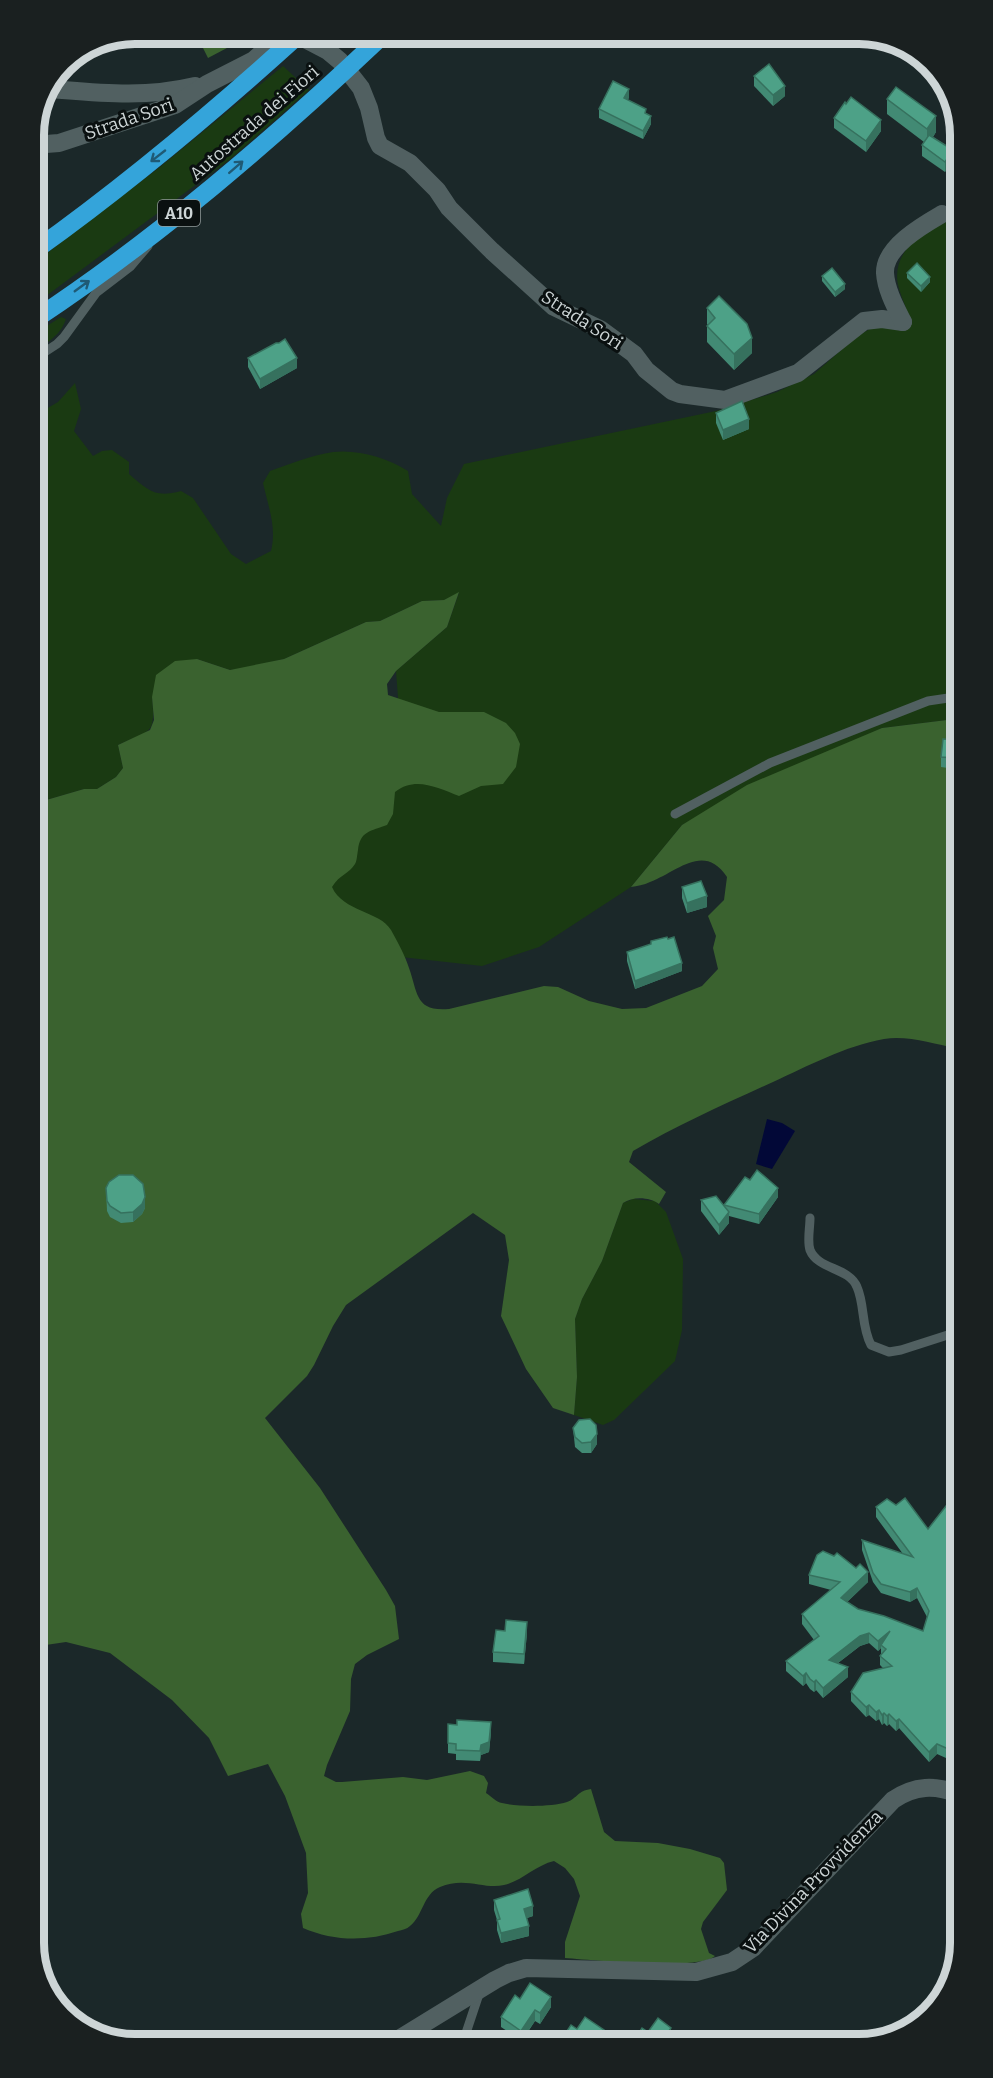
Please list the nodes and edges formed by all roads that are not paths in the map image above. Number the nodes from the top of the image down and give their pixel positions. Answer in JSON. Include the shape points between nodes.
{"nodes":[{"id":1,"x":272,"y":44,"type":"edge"},
{"id":2,"x":288,"y":44,"type":"edge"},
{"id":3,"x":315,"y":44,"type":"edge"},
{"id":4,"x":374,"y":44,"type":"edge"},
{"id":5,"x":207,"y":84,"type":"junction"},
{"id":6,"x":56,"y":89,"type":"edge"},
{"id":7,"x":44,"y":144,"type":"edge"},
{"id":8,"x":942,"y":214,"type":"dead end"},
{"id":9,"x":161,"y":227,"type":"junction"},
{"id":10,"x":44,"y":244,"type":"edge"},
{"id":11,"x":44,"y":313,"type":"edge"},
{"id":12,"x":44,"y":352,"type":"edge"},
{"id":13,"x":950,"y":698,"type":"edge"},
{"id":14,"x":675,"y":814,"type":"dead end"},
{"id":15,"x":810,"y":1218,"type":"dead end"},
{"id":16,"x":950,"y":1334,"type":"edge"},
{"id":17,"x":950,"y":1792,"type":"edge"},
{"id":18,"x":481,"y":1989,"type":"junction"},
{"id":19,"x":407,"y":2034,"type":"edge"},
{"id":20,"x":466,"y":2034,"type":"edge"}],
"edges":[{"from":1,"to":5,"type":"street","name":"Strada Sori","via":[[254,60]]},
{"from":2,"to":10,"type":"highway","name":"Autostrada dei Fiori","one_way":true,"via":[[165,151]]},
{"from":3,"to":8,"type":"street","name":"Strada Sori","via":[[340,62],[361,88],[381,146],[410,163],[449,208],[554,307],[600,329],[680,394],[725,400],[798,374],[864,321],[903,322],[888,286],[888,261],[918,227]]},
{"from":9,"to":4,"type":"highway","name":"Autostrada dei Fiori","number":"A10","one_way":true,"via":[[316,98]]},
{"from":5,"to":6,"type":"street","via":[[165,93]]},
{"from":5,"to":7,"type":"street","name":"Strada Sori","via":[[175,105],[59,143]]},
{"from":11,"to":9,"type":"highway","name":"Autostrada dei Fiori","number":"A10","one_way":true},
{"from":9,"to":12,"type":"lane","via":[[130,267],[96,293],[64,337]]},
{"from":13,"to":14,"type":"lane","via":[[928,700],[770,763]]},
{"from":15,"to":16,"type":"lane","via":[[811,1252],[857,1286],[865,1334],[871,1345],[889,1352]]},
{"from":17,"to":18,"type":"street","name":"Via Divina Provvidenza","via":[[916,1788],[893,1800],[753,1948],[732,1962],[696,1972],[526,1968]]},
{"from":18,"to":19,"type":"street","name":"Via Divina Provvidenza"},
{"from":18,"to":20,"type":"lane"}]}
